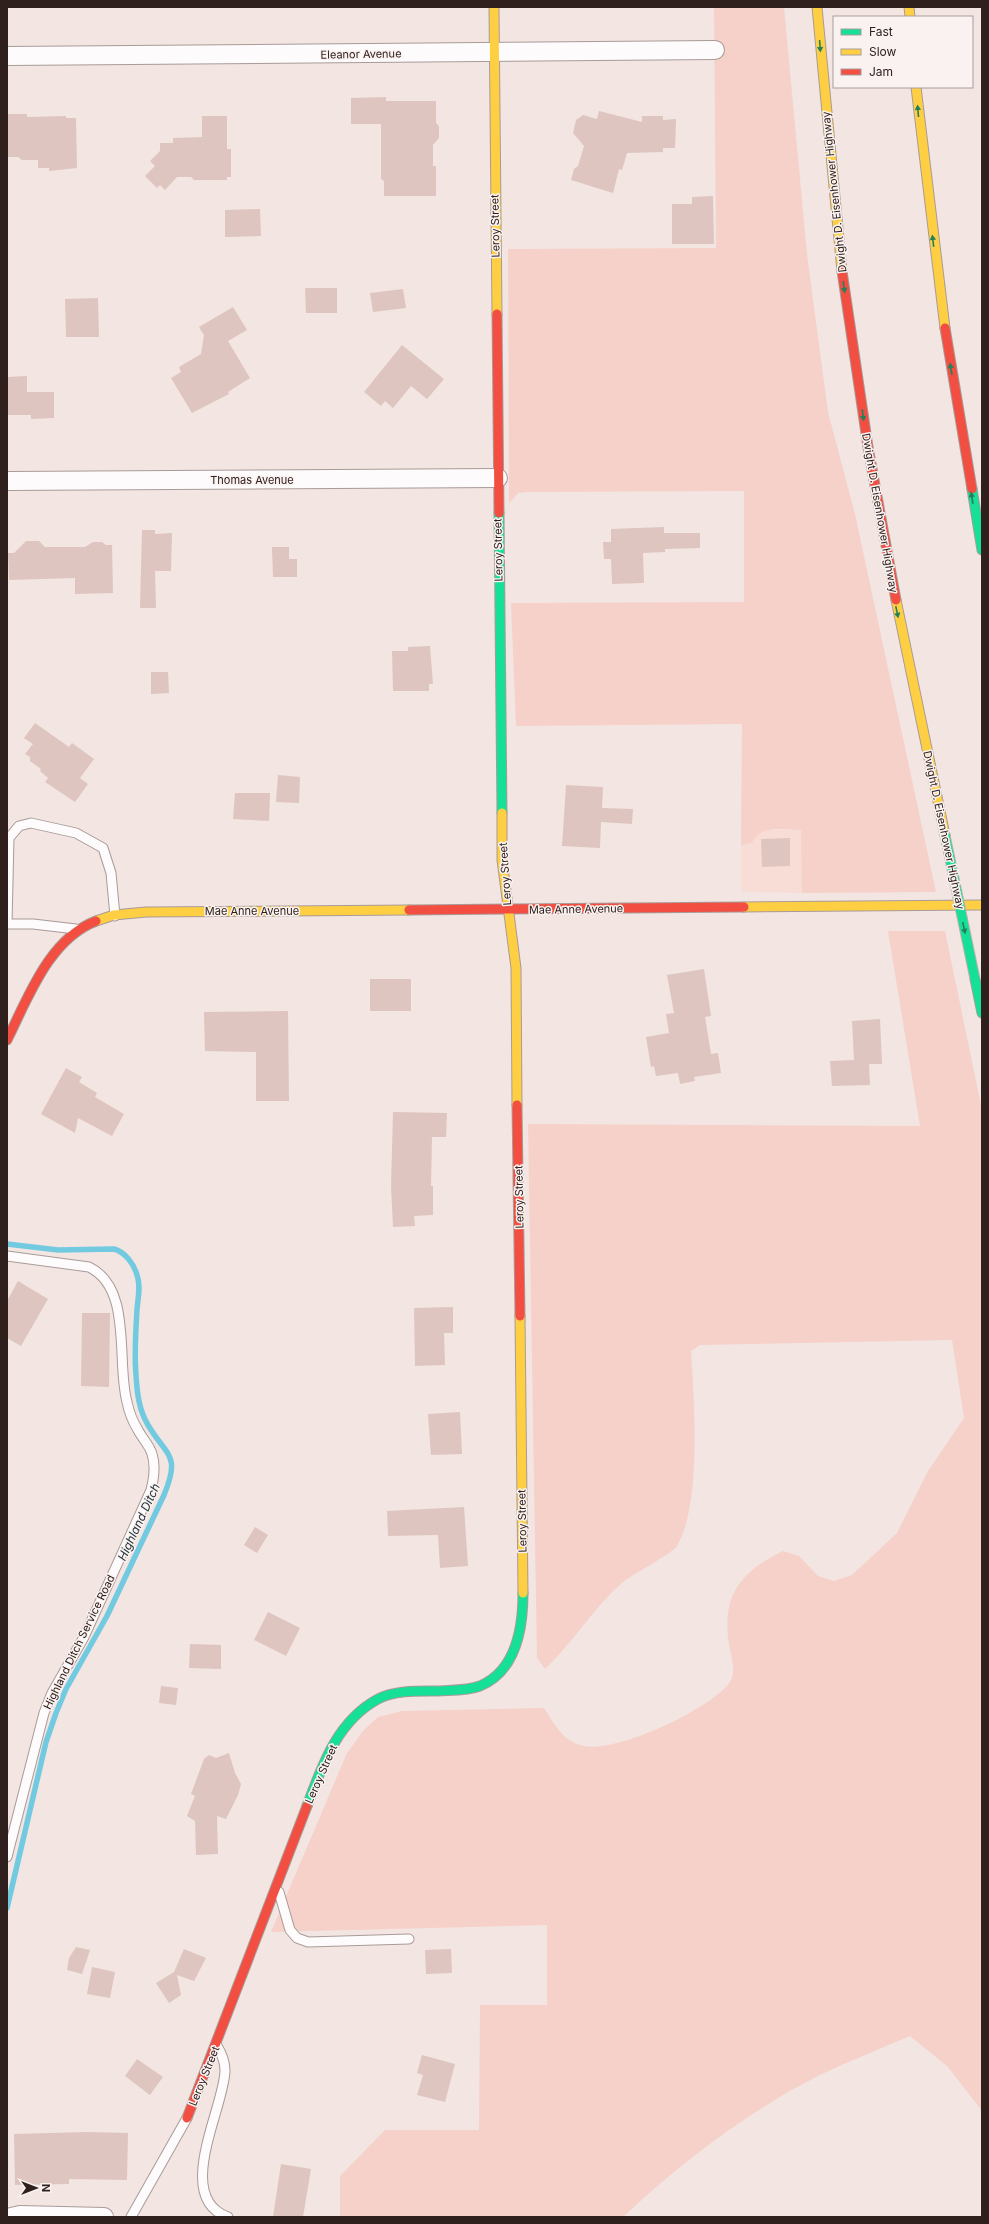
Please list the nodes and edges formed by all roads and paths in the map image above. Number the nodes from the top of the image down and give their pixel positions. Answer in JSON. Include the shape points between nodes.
{"nodes":[{"id":1,"x":494,"y":7,"type":"edge"},
{"id":2,"x":818,"y":7,"type":"edge"},
{"id":3,"x":715,"y":50,"type":"dead end"},
{"id":4,"x":494,"y":52,"type":"junction"},
{"id":5,"x":7,"y":56,"type":"edge"},
{"id":6,"x":916,"y":88,"type":"edge"},
{"id":7,"x":498,"y":478,"type":"junction"},
{"id":8,"x":7,"y":481,"type":"edge"},
{"id":9,"x":982,"y":550,"type":"edge"},
{"id":10,"x":982,"y":905,"type":"edge"},
{"id":11,"x":507,"y":910,"type":"junction"},
{"id":12,"x":115,"y":916,"type":"junction"},
{"id":13,"x":7,"y":924,"type":"edge"},
{"id":14,"x":78,"y":929,"type":"junction"},
{"id":15,"x":982,"y":1013,"type":"edge"},
{"id":16,"x":7,"y":1040,"type":"edge"},
{"id":17,"x":7,"y":1256,"type":"edge"},
{"id":18,"x":7,"y":1857,"type":"edge"},
{"id":19,"x":277,"y":1885,"type":"junction"},
{"id":20,"x":409,"y":1939,"type":"dead end"},
{"id":21,"x":216,"y":2044,"type":"junction"},
{"id":22,"x":187,"y":2118,"type":"joint"},
{"id":23,"x":11,"y":2217,"type":"edge"},
{"id":24,"x":104,"y":2217,"type":"edge"},
{"id":25,"x":131,"y":2217,"type":"edge"},
{"id":26,"x":228,"y":2217,"type":"edge"}],
"edges":[{"from":1,"to":4,"type":"main road","name":"Leroy Street"},
{"from":2,"to":15,"type":"main road","name":"Dwight D. Eisenhower Highway","one_way":true,"bridge":true,"via":[[828,148],[840,262],[867,444],[895,601]]},
{"from":3,"to":4,"type":"street","name":"Eleanor Avenue"},
{"from":4,"to":5,"type":"street","name":"Eleanor Avenue"},
{"from":4,"to":7,"type":"main road","name":"Leroy Street"},
{"from":9,"to":6,"type":"main road","one_way":true,"via":[[946,336]]},
{"from":7,"to":8,"type":"street","name":"Thomas Avenue"},
{"from":7,"to":11,"type":"main road","name":"Leroy Street","via":[[502,852]]},
{"from":10,"to":11,"type":"main road","name":"Mae Anne Avenue"},
{"from":11,"to":12,"type":"main road","name":"Mae Anne Avenue","via":[[170,912]]},
{"from":11,"to":19,"type":"main road","name":"Leroy Street","via":[[516,968],[523,1613],[521,1631],[507,1666],[494,1680],[480,1688],[389,1695],[370,1702],[356,1714],[329,1751]]},
{"from":12,"to":13,"type":"lane","via":[[111,873],[103,848],[76,833],[31,823],[19,826],[9,838]]},
{"from":12,"to":14,"type":"main road","name":"Mae Anne Avenue","via":[[90,922]]},
{"from":13,"to":14,"type":"lane"},
{"from":14,"to":16,"type":"main road","name":"Mae Anne Avenue","via":[[55,952]]},
{"from":17,"to":18,"type":"lane","name":"Highland Ditch Service Road","via":[[89,1267],[106,1280],[119,1316],[126,1400],[136,1428],[152,1453],[155,1465],[151,1490],[84,1637],[52,1693],[44,1713]]},
{"from":19,"to":20,"type":"lane","via":[[290,1930],[296,1938],[308,1942],[336,1943]]},
{"from":19,"to":21,"type":"main road","name":"Leroy Street"},
{"from":21,"to":22,"type":"main road","name":"Leroy Street"},
{"from":21,"to":26,"type":"lane","via":[[224,2060],[225,2071],[220,2101],[203,2156],[202,2174],[210,2204],[220,2214]]},
{"from":22,"to":25,"type":"lane","name":"Leroy Street"},
{"from":23,"to":24,"type":"street"}]}
